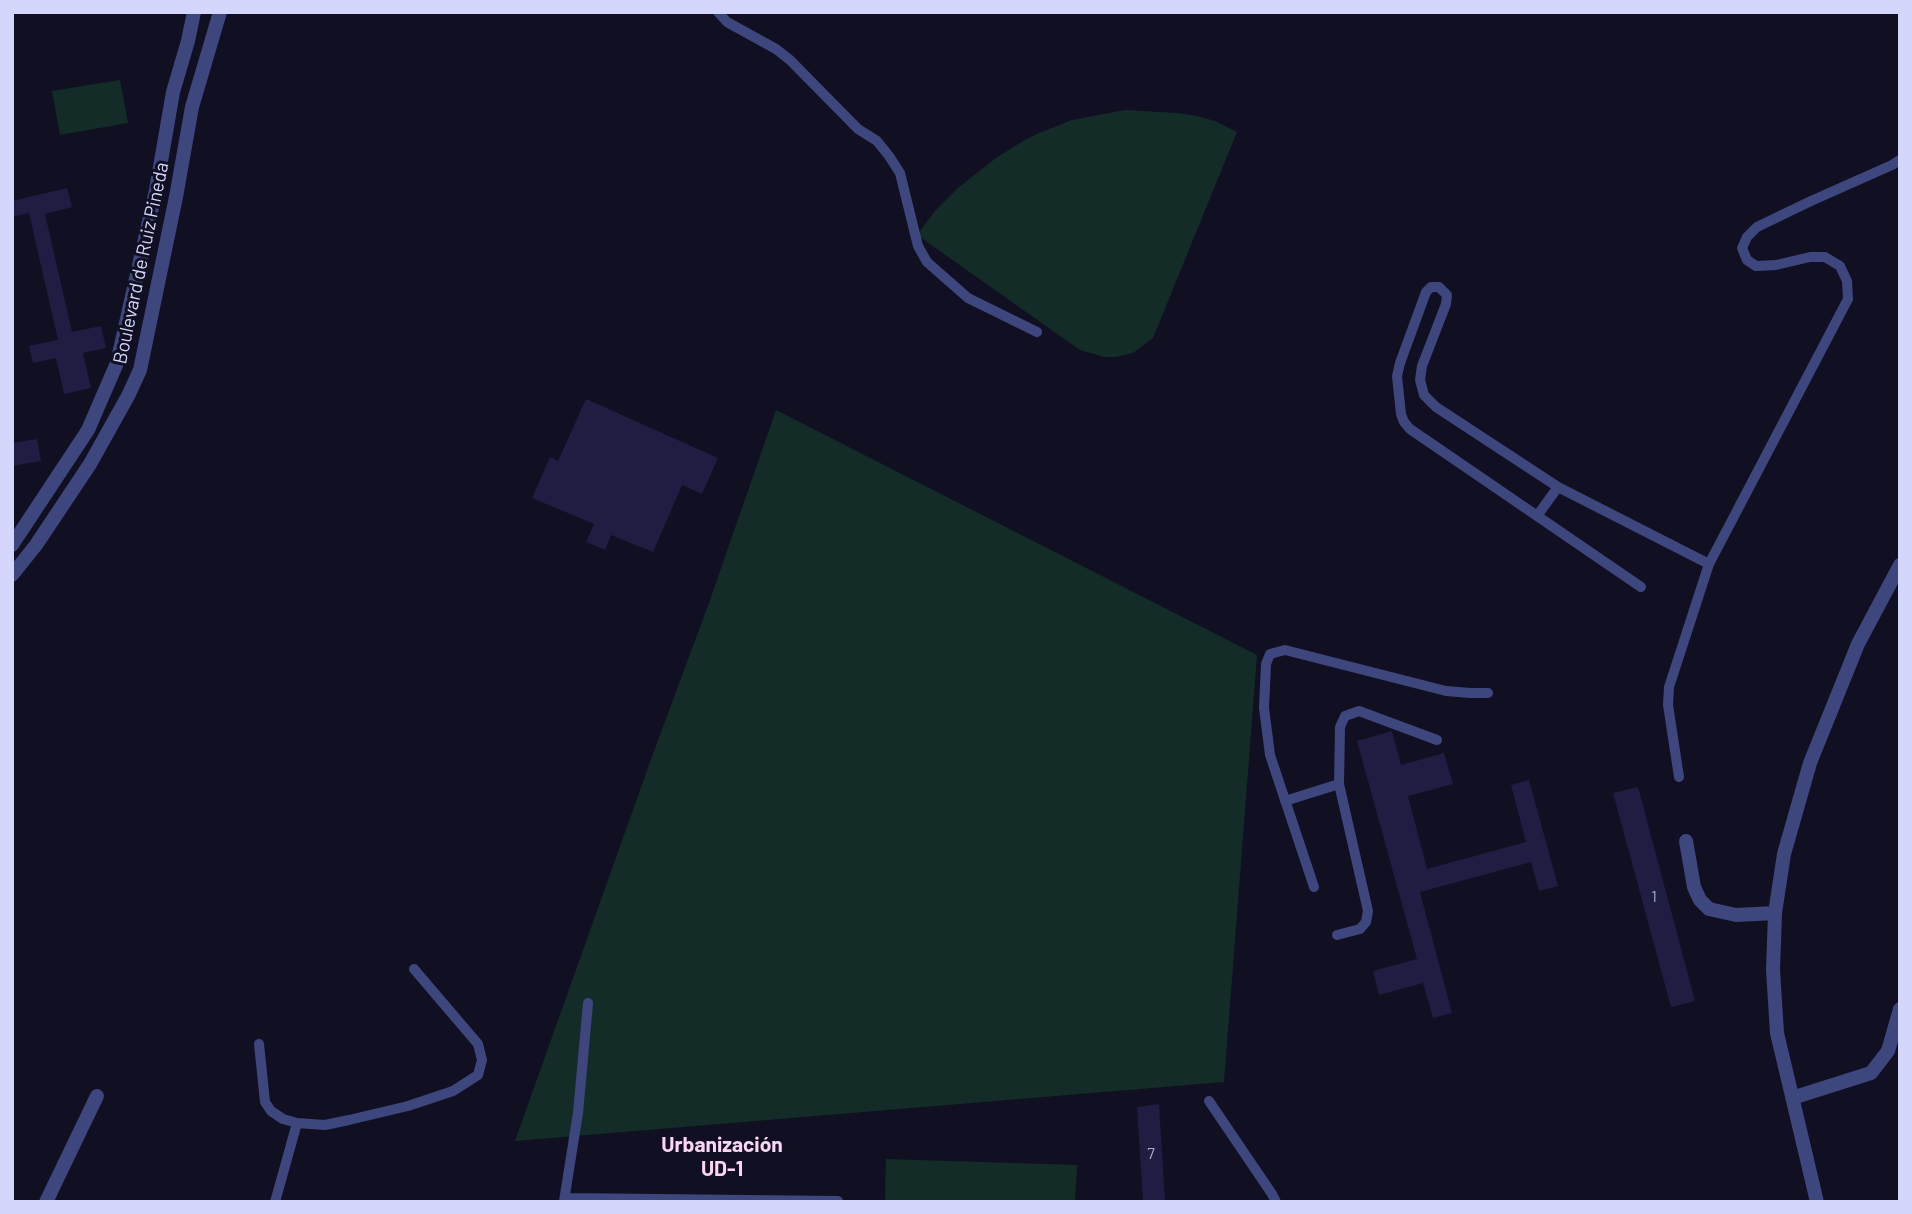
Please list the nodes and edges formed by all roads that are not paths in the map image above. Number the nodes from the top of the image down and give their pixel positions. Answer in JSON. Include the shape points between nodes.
{"nodes":[{"id":1,"x":194,"y":12,"type":"edge"},
{"id":2,"x":220,"y":12,"type":"edge"},
{"id":3,"x":718,"y":12,"type":"edge"},
{"id":4,"x":1900,"y":160,"type":"edge"},
{"id":5,"x":1037,"y":332,"type":"dead end"},
{"id":6,"x":1558,"y":487,"type":"junction"},
{"id":7,"x":1537,"y":516,"type":"junction"},
{"id":8,"x":12,"y":545,"type":"edge"},
{"id":9,"x":1709,"y":564,"type":"junction"},
{"id":10,"x":1900,"y":565,"type":"edge"},
{"id":11,"x":12,"y":575,"type":"edge"},
{"id":12,"x":1641,"y":587,"type":"dead end"},
{"id":13,"x":1488,"y":693,"type":"dead end"},
{"id":14,"x":1437,"y":740,"type":"dead end"},
{"id":15,"x":1679,"y":777,"type":"dead end"},
{"id":16,"x":1339,"y":784,"type":"junction"},
{"id":17,"x":1285,"y":801,"type":"junction"},
{"id":18,"x":1686,"y":841,"type":"dead end"},
{"id":19,"x":1314,"y":887,"type":"dead end"},
{"id":20,"x":1775,"y":913,"type":"junction"},
{"id":21,"x":1337,"y":935,"type":"dead end"},
{"id":22,"x":414,"y":969,"type":"dead end"},
{"id":23,"x":588,"y":1003,"type":"dead end"},
{"id":24,"x":1900,"y":1009,"type":"edge"},
{"id":25,"x":258,"y":1044,"type":"dead end"},
{"id":26,"x":97,"y":1096,"type":"dead end"},
{"id":27,"x":1792,"y":1098,"type":"junction"},
{"id":28,"x":1209,"y":1101,"type":"dead end"},
{"id":29,"x":297,"y":1123,"type":"junction"},
{"id":30,"x":564,"y":1200,"type":"edge"},
{"id":31,"x":838,"y":1201,"type":"edge"},
{"id":32,"x":46,"y":1202,"type":"edge"},
{"id":33,"x":275,"y":1202,"type":"edge"},
{"id":34,"x":1276,"y":1202,"type":"edge"},
{"id":35,"x":1816,"y":1202,"type":"edge"}],
"edges":[{"from":1,"to":8,"type":"street","name":"Boulevard de Ruiz Pineda","via":[[117,363],[88,430]]},
{"from":2,"to":11,"type":"street","name":"Boulevard de Ruiz Pineda","via":[[192,107],[140,370],[90,464]]},
{"from":3,"to":5,"type":"lane","via":[[790,60],[858,129],[877,141],[900,173],[918,246],[927,262],[968,298]]},
{"from":4,"to":9,"type":"lane","via":[[1757,227],[1747,237],[1742,248],[1746,260],[1756,266],[1825,257],[1840,266],[1848,299]]},
{"from":6,"to":7,"type":"lane"},
{"from":6,"to":7,"type":"lane","via":[[1424,396],[1422,366],[1447,295],[1431,287],[1397,376],[1404,422]]},
{"from":6,"to":9,"type":"lane"},
{"from":7,"to":12,"type":"lane"},
{"from":9,"to":15,"type":"lane","via":[[1669,687]]},
{"from":10,"to":20,"type":"street","via":[[1858,644],[1810,763],[1784,854]]},
{"from":13,"to":17,"type":"lane","via":[[1446,691],[1284,649],[1270,654],[1264,708],[1270,755]]},
{"from":14,"to":16,"type":"lane","via":[[1359,711],[1345,716],[1340,727]]},
{"from":16,"to":17,"type":"lane"},
{"from":16,"to":21,"type":"lane","via":[[1368,911],[1360,929]]},
{"from":17,"to":19,"type":"lane"},
{"from":18,"to":20,"type":"street","via":[[1694,887],[1709,909],[1736,915]]},
{"from":20,"to":27,"type":"street","via":[[1777,1033]]},
{"from":22,"to":29,"type":"lane","via":[[478,1044],[482,1060],[478,1075],[453,1091],[408,1106],[325,1125]]},
{"from":23,"to":30,"type":"lane"},
{"from":24,"to":27,"type":"street","via":[[1888,1051],[1871,1073]]},
{"from":25,"to":29,"type":"lane","via":[[265,1102],[283,1119]]},
{"from":26,"to":32,"type":"street"},
{"from":27,"to":35,"type":"street"},
{"from":28,"to":34,"type":"lane"},
{"from":29,"to":33,"type":"lane"},
{"from":30,"to":31,"type":"lane"}]}
